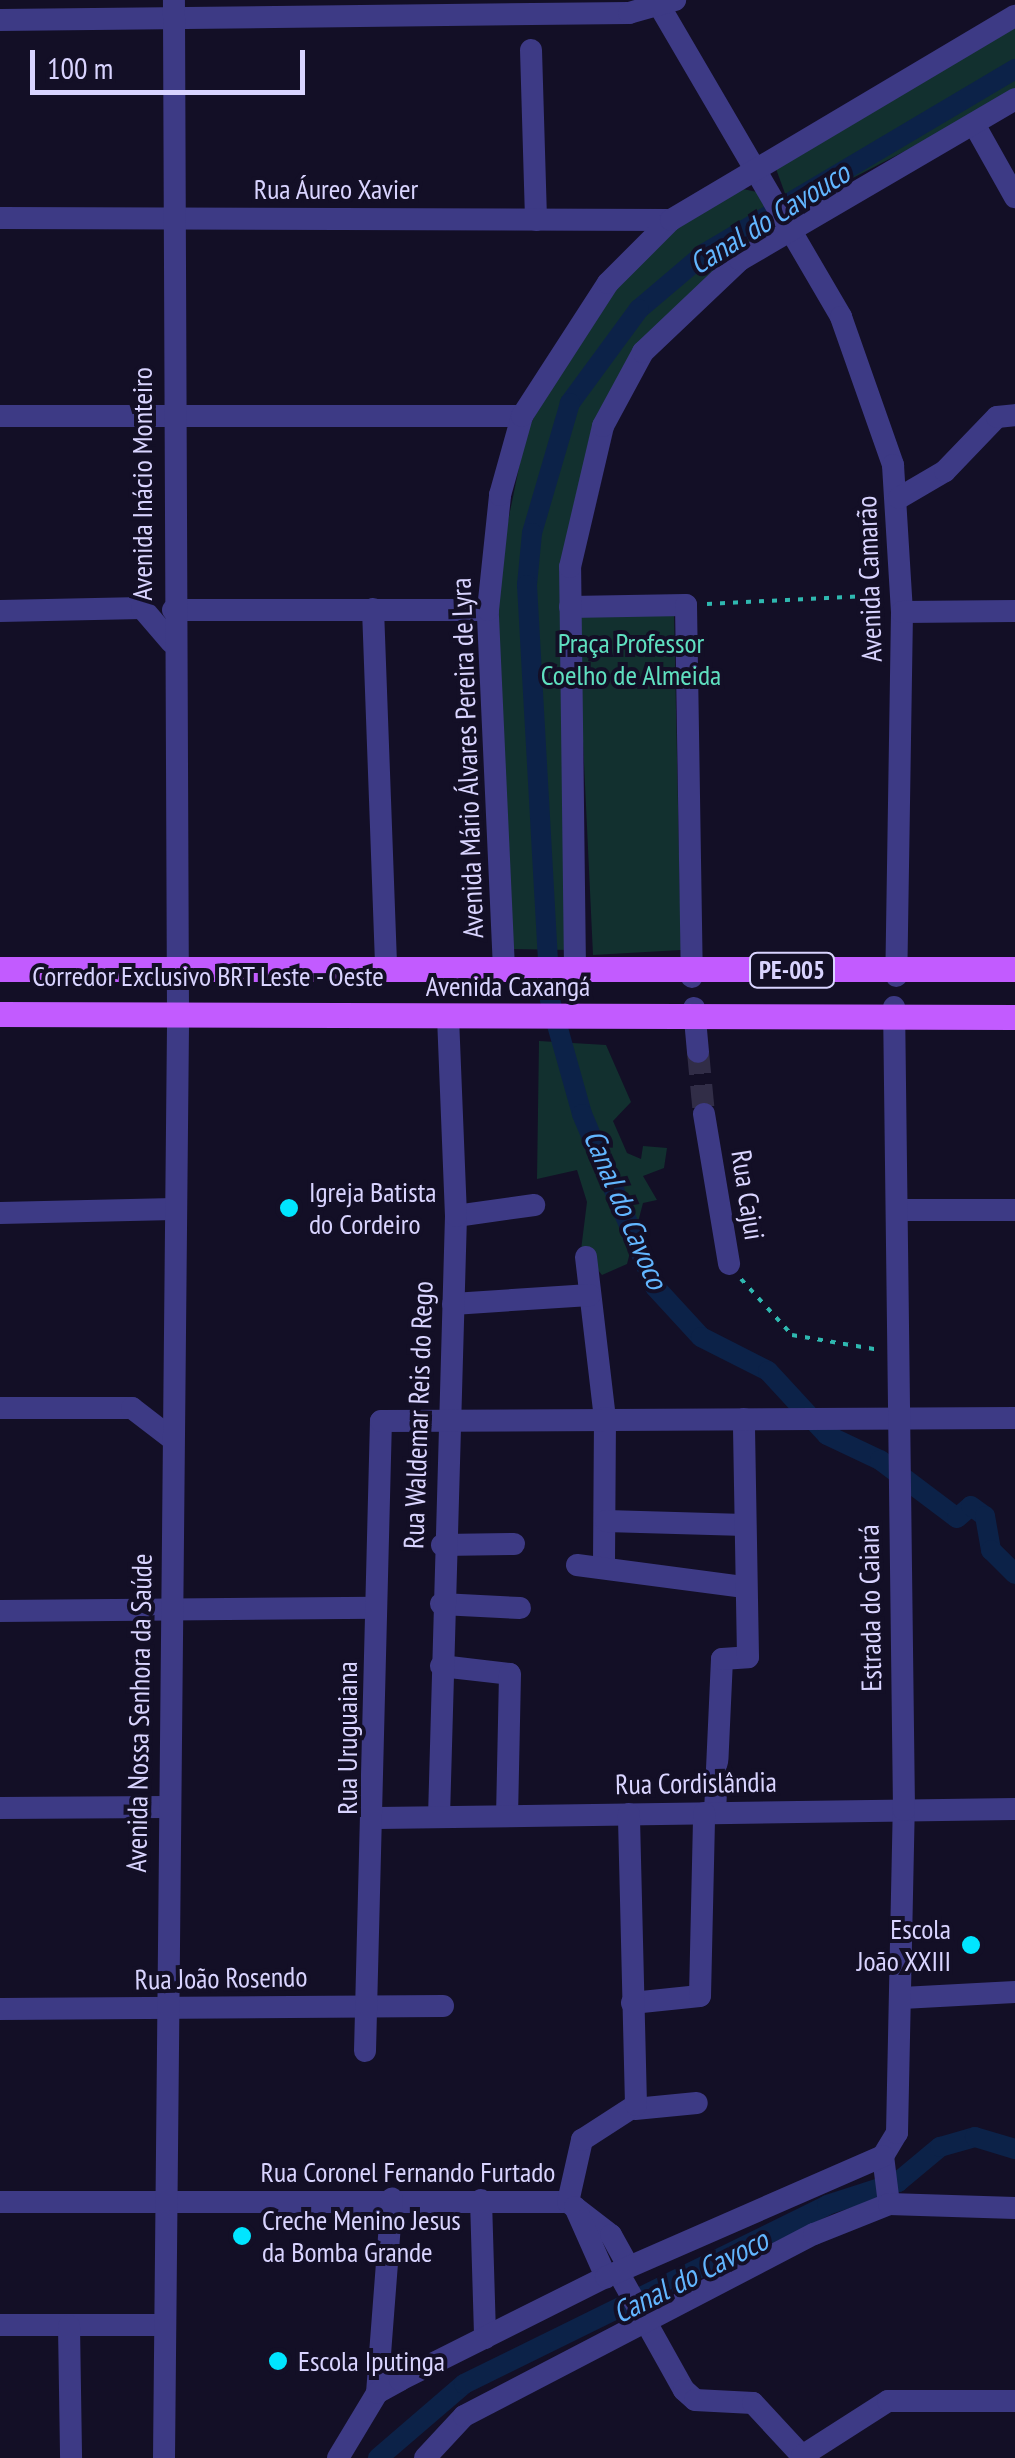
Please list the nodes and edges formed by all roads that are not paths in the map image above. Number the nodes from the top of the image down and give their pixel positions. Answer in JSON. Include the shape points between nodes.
{"nodes":[{"id":1,"x":664,"y":3,"type":"edge"},
{"id":2,"x":174,"y":11,"type":"edge"},
{"id":3,"x":1015,"y":16,"type":"edge"},
{"id":4,"x":0,"y":20,"type":"edge"},
{"id":5,"x":532,"y":50,"type":"dead end"},
{"id":6,"x":1015,"y":99,"type":"edge"},
{"id":7,"x":974,"y":124,"type":"junction"},
{"id":8,"x":759,"y":171,"type":"junction"},
{"id":9,"x":1015,"y":197,"type":"edge"},
{"id":10,"x":536,"y":210,"type":"junction"},
{"id":11,"x":0,"y":218,"type":"edge"},
{"id":12,"x":174,"y":218,"type":"junction"},
{"id":13,"x":671,"y":220,"type":"junction"},
{"id":14,"x":787,"y":224,"type":"junction"},
{"id":15,"x":0,"y":416,"type":"edge"},
{"id":16,"x":171,"y":416,"type":"junction"},
{"id":17,"x":522,"y":416,"type":"junction"},
{"id":18,"x":1015,"y":416,"type":"edge"},
{"id":19,"x":908,"y":493,"type":"junction"},
{"id":20,"x":172,"y":562,"type":"junction"},
{"id":21,"x":902,"y":603,"type":"junction"},
{"id":22,"x":570,"y":607,"type":"junction"},
{"id":23,"x":132,"y":608,"type":"junction"},
{"id":24,"x":373,"y":609,"type":"junction"},
{"id":25,"x":172,"y":610,"type":"junction"},
{"id":26,"x":488,"y":610,"type":"junction"},
{"id":27,"x":0,"y":611,"type":"edge"},
{"id":28,"x":1015,"y":611,"type":"edge"},
{"id":29,"x":173,"y":645,"type":"junction"},
{"id":30,"x":386,"y":969,"type":"junction"},
{"id":31,"x":507,"y":972,"type":"junction"},
{"id":32,"x":572,"y":972,"type":"junction"},
{"id":33,"x":0,"y":973,"type":"edge"},
{"id":34,"x":177,"y":973,"type":"junction"},
{"id":35,"x":896,"y":973,"type":"junction"},
{"id":36,"x":1015,"y":973,"type":"edge"},
{"id":37,"x":691,"y":974,"type":"junction"},
{"id":38,"x":0,"y":1006,"type":"edge"},
{"id":39,"x":1015,"y":1007,"type":"edge"},
{"id":40,"x":177,"y":1009,"type":"junction"},
{"id":41,"x":504,"y":1012,"type":"junction"},
{"id":42,"x":694,"y":1012,"type":"junction"},
{"id":43,"x":894,"y":1012,"type":"junction"},
{"id":44,"x":0,"y":1014,"type":"edge"},
{"id":45,"x":448,"y":1016,"type":"junction"},
{"id":46,"x":1015,"y":1017,"type":"edge"},
{"id":47,"x":698,"y":1052,"type":"tunnel mouth"},
{"id":48,"x":704,"y":1114,"type":"tunnel mouth"},
{"id":49,"x":534,"y":1205,"type":"dead end"},
{"id":50,"x":174,"y":1209,"type":"junction"},
{"id":51,"x":897,"y":1210,"type":"junction"},
{"id":52,"x":1015,"y":1210,"type":"edge"},
{"id":53,"x":0,"y":1213,"type":"edge"},
{"id":54,"x":456,"y":1216,"type":"junction"},
{"id":55,"x":586,"y":1257,"type":"dead end"},
{"id":56,"x":729,"y":1264,"type":"road end"},
{"id":57,"x":590,"y":1294,"type":"junction"},
{"id":58,"x":453,"y":1304,"type":"junction"},
{"id":59,"x":172,"y":1379,"type":"junction"},
{"id":60,"x":0,"y":1408,"type":"edge"},
{"id":61,"x":132,"y":1408,"type":"junction"},
{"id":62,"x":447,"y":1416,"type":"junction"},
{"id":63,"x":605,"y":1418,"type":"junction"},
{"id":64,"x":1015,"y":1418,"type":"edge"},
{"id":65,"x":744,"y":1419,"type":"junction"},
{"id":66,"x":899,"y":1420,"type":"junction"},
{"id":67,"x":171,"y":1438,"type":"junction"},
{"id":68,"x":606,"y":1521,"type":"junction"},
{"id":69,"x":745,"y":1525,"type":"junction"},
{"id":70,"x":514,"y":1544,"type":"dead end"},
{"id":71,"x":442,"y":1545,"type":"junction"},
{"id":72,"x":578,"y":1565,"type":"dead end"},
{"id":73,"x":604,"y":1568,"type":"junction"},
{"id":74,"x":745,"y":1587,"type":"junction"},
{"id":75,"x":441,"y":1604,"type":"junction"},
{"id":76,"x":376,"y":1608,"type":"junction"},
{"id":77,"x":520,"y":1608,"type":"dead end"},
{"id":78,"x":172,"y":1610,"type":"junction"},
{"id":79,"x":0,"y":1612,"type":"edge"},
{"id":80,"x":441,"y":1666,"type":"junction"},
{"id":81,"x":168,"y":1807,"type":"junction"},
{"id":82,"x":0,"y":1808,"type":"edge"},
{"id":83,"x":1015,"y":1809,"type":"edge"},
{"id":84,"x":904,"y":1810,"type":"junction"},
{"id":85,"x":710,"y":1813,"type":"junction"},
{"id":86,"x":630,"y":1814,"type":"junction"},
{"id":87,"x":508,"y":1816,"type":"junction"},
{"id":88,"x":440,"y":1817,"type":"junction"},
{"id":89,"x":378,"y":1818,"type":"junction"},
{"id":90,"x":1015,"y":1992,"type":"edge"},
{"id":91,"x":902,"y":1998,"type":"junction"},
{"id":92,"x":632,"y":2004,"type":"junction"},
{"id":93,"x":368,"y":2005,"type":"junction"},
{"id":94,"x":444,"y":2006,"type":"dead end"},
{"id":95,"x":0,"y":2009,"type":"edge"},
{"id":96,"x":164,"y":2009,"type":"junction"},
{"id":97,"x":365,"y":2050,"type":"dead end"},
{"id":98,"x":697,"y":2103,"type":"dead end"},
{"id":99,"x":634,"y":2109,"type":"junction"},
{"id":100,"x":884,"y":2159,"type":"junction"},
{"id":101,"x":392,"y":2199,"type":"junction"},
{"id":102,"x":481,"y":2200,"type":"junction"},
{"id":103,"x":889,"y":2200,"type":"junction"},
{"id":104,"x":164,"y":2201,"type":"junction"},
{"id":105,"x":0,"y":2202,"type":"edge"},
{"id":106,"x":571,"y":2204,"type":"junction"},
{"id":107,"x":1015,"y":2208,"type":"edge"},
{"id":108,"x":618,"y":2273,"type":"junction"},
{"id":109,"x":647,"y":2321,"type":"junction"},
{"id":110,"x":0,"y":2325,"type":"edge"},
{"id":111,"x":164,"y":2325,"type":"junction"},
{"id":112,"x":70,"y":2326,"type":"junction"},
{"id":113,"x":485,"y":2338,"type":"junction"},
{"id":114,"x":377,"y":2394,"type":"junction"},
{"id":115,"x":1015,"y":2400,"type":"edge"},
{"id":116,"x":803,"y":2457,"type":"edge"},
{"id":117,"x":71,"y":2458,"type":"edge"},
{"id":118,"x":164,"y":2458,"type":"edge"},
{"id":119,"x":338,"y":2458,"type":"edge"},
{"id":120,"x":425,"y":2458,"type":"edge"}],
"edges":[{"from":1,"to":2,"type":"street"},
{"from":1,"to":8,"type":"street","name":"Avenida Camarão"},
{"from":2,"to":4,"type":"street"},
{"from":2,"to":12,"type":"street","name":"Avenida Inácio Monteiro"},
{"from":3,"to":8,"type":"street","name":"Avenida Mário Álvares Pereira de Lyra"},
{"from":5,"to":10,"type":"street"},
{"from":6,"to":7,"type":"street"},
{"from":7,"to":9,"type":"street"},
{"from":7,"to":14,"type":"street"},
{"from":8,"to":13,"type":"street","name":"Avenida Mário Álvares Pereira de Lyra"},
{"from":8,"to":14,"type":"street","name":"Avenida Camarão"},
{"from":10,"to":12,"type":"street","name":"Rua Áureo Xavier"},
{"from":10,"to":13,"type":"street","name":"Rua Áureo Xavier"},
{"from":11,"to":12,"type":"street","name":"Rua Áureo Xavier"},
{"from":12,"to":16,"type":"street","name":"Avenida Inácio Monteiro"},
{"from":13,"to":17,"type":"street","name":"Avenida Mário Álvares Pereira de Lyra","via":[[608,283]]},
{"from":14,"to":19,"type":"street","name":"Avenida Camarão","via":[[874,394]]},
{"from":14,"to":22,"type":"street","via":[[681,307],[643,352],[603,426],[577,509]]},
{"from":15,"to":16,"type":"street"},
{"from":16,"to":17,"type":"street"},
{"from":16,"to":20,"type":"street","name":"Avenida Inácio Monteiro"},
{"from":17,"to":26,"type":"street","name":"Avenida Mário Álvares Pereira de Lyra","via":[[500,495]]},
{"from":18,"to":19,"type":"street","via":[[997,417]]},
{"from":19,"to":21,"type":"street","name":"Avenida Camarão"},
{"from":20,"to":23,"type":"street"},
{"from":20,"to":25,"type":"street","name":"Avenida Inácio Monteiro"},
{"from":21,"to":28,"type":"street"},
{"from":21,"to":35,"type":"street","name":"Avenida Camarão"},
{"from":22,"to":32,"type":"street"},
{"from":22,"to":37,"type":"street","via":[[686,605]]},
{"from":23,"to":27,"type":"street"},
{"from":23,"to":29,"type":"street","via":[[156,616]]},
{"from":24,"to":25,"type":"street"},
{"from":24,"to":26,"type":"street"},
{"from":24,"to":30,"type":"street"},
{"from":25,"to":29,"type":"street","name":"Avenida Inácio Monteiro"},
{"from":26,"to":31,"type":"street","name":"Avenida Mário Álvares Pereira de Lyra"},
{"from":29,"to":34,"type":"street","name":"Avenida Inácio Monteiro"},
{"from":30,"to":31,"type":"main road","name":"Avenida Caxangá","number":"PE-005"},
{"from":30,"to":34,"type":"main road","name":"Avenida Caxangá","number":"PE-005"},
{"from":31,"to":32,"type":"main road","name":"Avenida Caxangá","number":"PE-005"},
{"from":31,"to":34,"type":"street","name":"Corredor Exclusivo BRT Leste - Oeste"},
{"from":32,"to":37,"type":"main road","name":"Avenida Caxangá","number":"PE-005"},
{"from":33,"to":34,"type":"main road","name":"Avenida Caxangá","number":"PE-005"},
{"from":34,"to":40,"type":"street","name":"Avenida Nossa Senhora da Saúde"},
{"from":35,"to":36,"type":"main road","name":"Avenida Caxangá","number":"PE-005"},
{"from":35,"to":37,"type":"main road","name":"Avenida Caxangá","number":"PE-005"},
{"from":38,"to":40,"type":"street","name":"Corredor Exclusivo BRT Leste - Oeste"},
{"from":39,"to":43,"type":"street"},
{"from":40,"to":41,"type":"street","name":"Corredor Exclusivo BRT Leste - Oeste"},
{"from":40,"to":44,"type":"main road","name":"Avenida Caxangá","number":"PE-005"},
{"from":40,"to":45,"type":"main road","name":"Avenida Caxangá","number":"PE-005"},
{"from":40,"to":50,"type":"street","name":"Avenida Nossa Senhora da Saúde"},
{"from":41,"to":42,"type":"main road","name":"Avenida Caxangá","number":"PE-005"},
{"from":41,"to":45,"type":"main road","name":"Avenida Caxangá","number":"PE-005"},
{"from":42,"to":43,"type":"main road","name":"Avenida Caxangá","number":"PE-005"},
{"from":42,"to":47,"type":"street"},
{"from":43,"to":46,"type":"main road","name":"Avenida Caxangá","number":"PE-005"},
{"from":43,"to":51,"type":"street","name":"Estrada do Caiará"},
{"from":45,"to":54,"type":"street","name":"Rua Waldemar Reis do Rego"},
{"from":48,"to":56,"type":"street","name":"Rua Cajui"},
{"from":49,"to":54,"type":"street"},
{"from":50,"to":53,"type":"street"},
{"from":50,"to":59,"type":"street","name":"Avenida Nossa Senhora da Saúde"},
{"from":51,"to":52,"type":"street"},
{"from":51,"to":66,"type":"street","name":"Estrada do Caiará"},
{"from":54,"to":58,"type":"street","name":"Rua Waldemar Reis do Rego"},
{"from":55,"to":57,"type":"street"},
{"from":57,"to":58,"type":"street"},
{"from":57,"to":63,"type":"street"},
{"from":58,"to":62,"type":"street","name":"Rua Waldemar Reis do Rego"},
{"from":59,"to":61,"type":"street"},
{"from":59,"to":67,"type":"street","name":"Avenida Nossa Senhora da Saúde"},
{"from":60,"to":61,"type":"street"},
{"from":61,"to":67,"type":"street"},
{"from":62,"to":63,"type":"street"},
{"from":62,"to":71,"type":"street","name":"Rua Waldemar Reis do Rego"},
{"from":62,"to":76,"type":"street","name":"Rua Uruguaiana","via":[[377,1426]]},
{"from":63,"to":65,"type":"street"},
{"from":63,"to":68,"type":"street"},
{"from":64,"to":66,"type":"street"},
{"from":65,"to":66,"type":"street"},
{"from":65,"to":69,"type":"street"},
{"from":66,"to":84,"type":"street","name":"Estrada do Caiará"},
{"from":67,"to":78,"type":"street","name":"Avenida Nossa Senhora da Saúde"},
{"from":68,"to":69,"type":"street"},
{"from":68,"to":73,"type":"street"},
{"from":69,"to":74,"type":"street"},
{"from":70,"to":71,"type":"street"},
{"from":71,"to":75,"type":"street","name":"Rua Waldemar Reis do Rego"},
{"from":72,"to":73,"type":"street"},
{"from":73,"to":74,"type":"street"},
{"from":74,"to":85,"type":"street","via":[[748,1656],[722,1659]]},
{"from":75,"to":77,"type":"street"},
{"from":75,"to":80,"type":"street","name":"Rua Waldemar Reis do Rego"},
{"from":76,"to":78,"type":"street"},
{"from":76,"to":89,"type":"street","name":"Rua Uruguaiana"},
{"from":78,"to":79,"type":"street"},
{"from":78,"to":81,"type":"street","name":"Avenida Nossa Senhora da Saúde"},
{"from":80,"to":87,"type":"street","via":[[510,1674]]},
{"from":80,"to":88,"type":"street","name":"Rua Waldemar Reis do Rego"},
{"from":81,"to":82,"type":"street"},
{"from":81,"to":96,"type":"street","name":"Avenida Nossa Senhora da Saúde"},
{"from":83,"to":84,"type":"street","name":"Rua Cordislândia"},
{"from":84,"to":85,"type":"street","name":"Rua Cordislândia"},
{"from":84,"to":91,"type":"street","name":"Estrada do Caiará"},
{"from":85,"to":86,"type":"street","name":"Rua Cordislândia"},
{"from":85,"to":92,"type":"street","via":[[700,1996],[692,2004]]},
{"from":86,"to":87,"type":"street","name":"Rua Cordislândia"},
{"from":86,"to":92,"type":"street"},
{"from":87,"to":88,"type":"street","name":"Rua Cordislândia"},
{"from":88,"to":89,"type":"street","name":"Rua Cordislândia"},
{"from":89,"to":93,"type":"street","name":"Rua Uruguaiana"},
{"from":90,"to":91,"type":"street"},
{"from":91,"to":100,"type":"street","name":"Estrada do Caiará","via":[[897,2132]]},
{"from":92,"to":99,"type":"street"},
{"from":93,"to":94,"type":"street","name":"Rua João Rosendo"},
{"from":93,"to":96,"type":"street","name":"Rua João Rosendo"},
{"from":93,"to":97,"type":"street","name":"Rua Uruguaiana"},
{"from":95,"to":96,"type":"street","name":"Rua João Rosendo"},
{"from":96,"to":104,"type":"street","name":"Avenida Nossa Senhora da Saúde"},
{"from":98,"to":99,"type":"street"},
{"from":99,"to":106,"type":"street","via":[[582,2140]]},
{"from":100,"to":103,"type":"street","name":"Estrada do Caiará"},
{"from":100,"to":108,"type":"street"},
{"from":101,"to":102,"type":"street","name":"Rua Coronel Fernando Furtado"},
{"from":101,"to":104,"type":"street","name":"Rua Coronel Fernando Furtado"},
{"from":101,"to":114,"type":"street"},
{"from":102,"to":106,"type":"street","name":"Rua Coronel Fernando Furtado"},
{"from":102,"to":113,"type":"street"},
{"from":103,"to":107,"type":"street"},
{"from":103,"to":109,"type":"street"},
{"from":104,"to":105,"type":"street","name":"Rua Coronel Fernando Furtado"},
{"from":104,"to":111,"type":"street","name":"Avenida Nossa Senhora da Saúde"},
{"from":106,"to":108,"type":"street","name":"Rua Coronel Fernando Furtado","via":[[611,2235]]},
{"from":108,"to":109,"type":"street","name":"Rua Coronel Fernando Furtado"},
{"from":108,"to":113,"type":"street"},
{"from":109,"to":116,"type":"street","name":"Rua Coronel Fernando Furtado","via":[[695,2400],[753,2403]]},
{"from":109,"to":120,"type":"street","via":[[464,2416]]},
{"from":110,"to":112,"type":"street"},
{"from":111,"to":112,"type":"street"},
{"from":111,"to":118,"type":"street","name":"Avenida Nossa Senhora da Saúde"},
{"from":112,"to":117,"type":"street"},
{"from":113,"to":114,"type":"street"},
{"from":114,"to":119,"type":"street"},
{"from":115,"to":116,"type":"street","via":[[888,2401]]}]}
